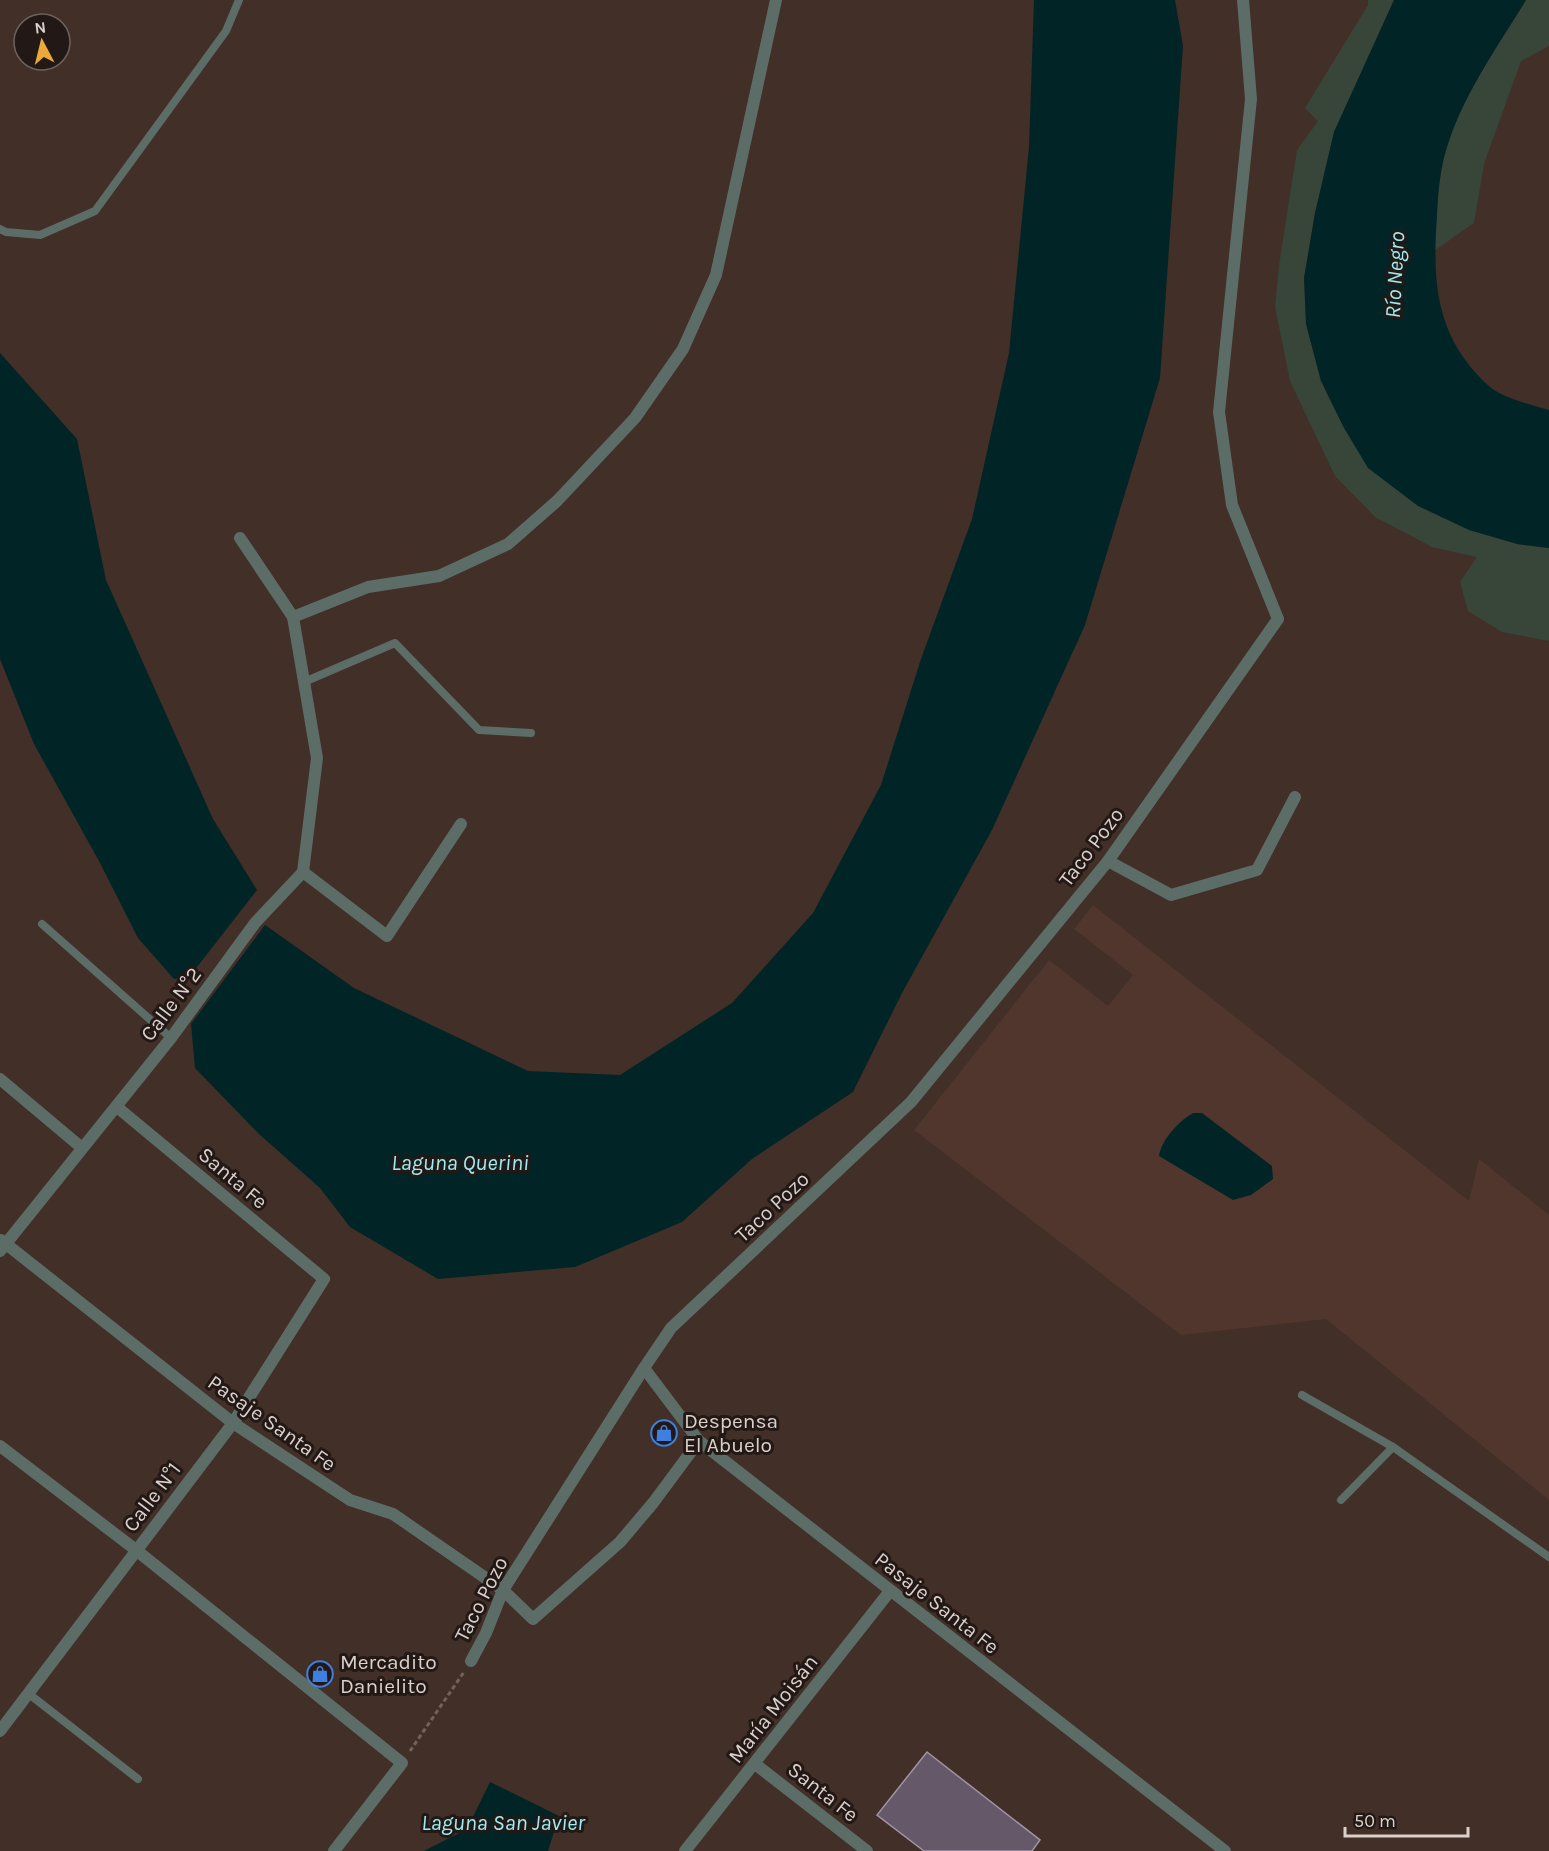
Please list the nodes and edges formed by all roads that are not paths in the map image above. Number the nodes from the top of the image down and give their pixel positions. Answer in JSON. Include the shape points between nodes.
{"nodes":[{"id":1,"x":239,"y":0,"type":"edge"},
{"id":2,"x":776,"y":0,"type":"edge"},
{"id":3,"x":1243,"y":0,"type":"edge"},
{"id":4,"x":0,"y":228,"type":"edge"},
{"id":5,"x":240,"y":538,"type":"dead end"},
{"id":6,"x":293,"y":617,"type":"junction"},
{"id":7,"x":304,"y":682,"type":"junction"},
{"id":8,"x":531,"y":733,"type":"dead end"},
{"id":9,"x":1295,"y":797,"type":"dead end"},
{"id":10,"x":461,"y":824,"type":"dead end"},
{"id":11,"x":1108,"y":861,"type":"junction"},
{"id":12,"x":303,"y":872,"type":"junction"},
{"id":13,"x":42,"y":924,"type":"dead end"},
{"id":14,"x":171,"y":1038,"type":"junction"},
{"id":15,"x":0,"y":1079,"type":"edge"},
{"id":16,"x":117,"y":1107,"type":"junction"},
{"id":17,"x":82,"y":1148,"type":"junction"},
{"id":18,"x":2,"y":1245,"type":"edge"},
{"id":19,"x":324,"y":1279,"type":"joint"},
{"id":20,"x":644,"y":1368,"type":"junction"},
{"id":21,"x":1302,"y":1395,"type":"dead end"},
{"id":22,"x":233,"y":1423,"type":"junction"},
{"id":23,"x":699,"y":1441,"type":"junction"},
{"id":24,"x":0,"y":1446,"type":"edge"},
{"id":25,"x":1393,"y":1447,"type":"junction"},
{"id":26,"x":1341,"y":1500,"type":"dead end"},
{"id":27,"x":136,"y":1550,"type":"junction"},
{"id":28,"x":1549,"y":1557,"type":"edge"},
{"id":29,"x":503,"y":1590,"type":"junction"},
{"id":30,"x":890,"y":1591,"type":"junction"},
{"id":31,"x":471,"y":1661,"type":"road end"},
{"id":32,"x":29,"y":1694,"type":"junction"},
{"id":33,"x":0,"y":1731,"type":"edge"},
{"id":34,"x":755,"y":1764,"type":"junction"},
{"id":35,"x":138,"y":1779,"type":"dead end"},
{"id":36,"x":1210,"y":1847,"type":"edge"},
{"id":37,"x":334,"y":1851,"type":"edge"},
{"id":38,"x":685,"y":1851,"type":"edge"},
{"id":39,"x":867,"y":1851,"type":"edge"},
{"id":40,"x":1225,"y":1851,"type":"edge"}],
"edges":[{"from":1,"to":4,"type":"lane","via":[[226,31],[95,211],[40,235]]},
{"from":2,"to":6,"type":"street","via":[[717,275],[683,349],[635,418],[557,501],[508,544],[439,576],[368,586]]},
{"from":3,"to":11,"type":"street","name":"Taco Pozo","via":[[1251,99],[1219,412],[1232,505],[1278,619]]},
{"from":5,"to":6,"type":"street"},
{"from":6,"to":7,"type":"street"},
{"from":7,"to":8,"type":"lane","via":[[394,643],[479,730]]},
{"from":7,"to":12,"type":"street","via":[[317,758]]},
{"from":9,"to":11,"type":"street","via":[[1257,870],[1170,895]]},
{"from":10,"to":12,"type":"street","via":[[387,936]]},
{"from":11,"to":20,"type":"street","name":"Taco Pozo","via":[[910,1102],[671,1328]]},
{"from":12,"to":14,"type":"street","name":"Calle N°2","via":[[255,923]]},
{"from":13,"to":14,"type":"lane"},
{"from":14,"to":16,"type":"street","name":"Calle N°2"},
{"from":15,"to":17,"type":"street"},
{"from":16,"to":17,"type":"street","name":"Calle N°2"},
{"from":16,"to":19,"type":"street","name":"Santa Fe"},
{"from":17,"to":18,"type":"street","name":"Calle N°2"},
{"from":18,"to":22,"type":"street","name":"Pasaje Santa Fe"},
{"from":19,"to":22,"type":"street","name":"Calle N°1"},
{"from":20,"to":23,"type":"street","name":"Pasaje Santa Fe"},
{"from":20,"to":29,"type":"street","name":"Taco Pozo"},
{"from":21,"to":25,"type":"lane"},
{"from":22,"to":27,"type":"street","name":"Calle N°1"},
{"from":22,"to":29,"type":"street","name":"Pasaje Santa Fe","via":[[350,1500],[393,1514]]},
{"from":23,"to":29,"type":"street","name":"Pasaje Santa Fe","via":[[620,1542],[533,1619]]},
{"from":23,"to":30,"type":"street","name":"Pasaje Santa Fe"},
{"from":24,"to":27,"type":"street"},
{"from":25,"to":26,"type":"lane"},
{"from":25,"to":28,"type":"lane"},
{"from":27,"to":32,"type":"street","name":"Calle N°1"},
{"from":27,"to":37,"type":"street","via":[[402,1763]]},
{"from":29,"to":31,"type":"street","name":"Taco Pozo"},
{"from":30,"to":34,"type":"street","name":"María Moisán"},
{"from":30,"to":36,"type":"street","name":"Pasaje Santa Fe"},
{"from":32,"to":33,"type":"street","name":"Calle N°1"},
{"from":32,"to":35,"type":"lane"},
{"from":34,"to":38,"type":"street","name":"María Moisán"},
{"from":34,"to":39,"type":"street","name":"Santa Fe"},
{"from":36,"to":40,"type":"street","name":"Pasaje Santa Fe"}]}
